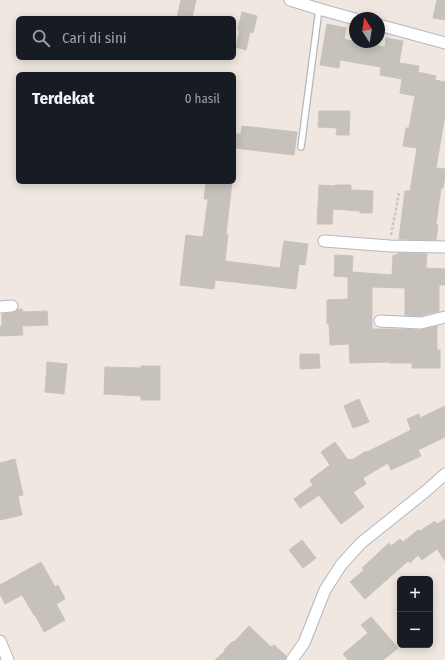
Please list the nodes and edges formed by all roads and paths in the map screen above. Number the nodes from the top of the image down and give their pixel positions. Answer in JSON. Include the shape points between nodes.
{"nodes":[{"id":1,"x":290,"y":0,"type":"edge"},
{"id":2,"x":319,"y":9,"type":"junction"},
{"id":3,"x":349,"y":17,"type":"edge"},
{"id":4,"x":385,"y":27,"type":"edge"},
{"id":5,"x":445,"y":43,"type":"edge"},
{"id":6,"x":300,"y":148,"type":"dead end"},
{"id":7,"x":399,"y":193,"type":"dead end"},
{"id":8,"x":324,"y":241,"type":"dead end"},
{"id":9,"x":390,"y":246,"type":"junction"},
{"id":10,"x":445,"y":247,"type":"edge"},
{"id":11,"x":12,"y":306,"type":"dead end"},
{"id":12,"x":0,"y":307,"type":"edge"},
{"id":13,"x":445,"y":317,"type":"edge"},
{"id":14,"x":380,"y":321,"type":"dead end"},
{"id":15,"x":445,"y":474,"type":"edge"},
{"id":16,"x":0,"y":641,"type":"edge"},
{"id":17,"x":8,"y":660,"type":"edge"},
{"id":18,"x":292,"y":660,"type":"edge"}],
"edges":[{"from":1,"to":2,"type":"street"},
{"from":2,"to":3,"type":"street"},
{"from":2,"to":6,"type":"lane"},
{"from":4,"to":5,"type":"street"},
{"from":7,"to":9,"type":"path"},
{"from":8,"to":9,"type":"street"},
{"from":9,"to":10,"type":"street"},
{"from":11,"to":12,"type":"street"},
{"from":13,"to":14,"type":"street","via":[[421,323]]},
{"from":15,"to":18,"type":"street","via":[[361,543],[341,565],[325,590],[304,642]]},
{"from":16,"to":17,"type":"street"}]}
